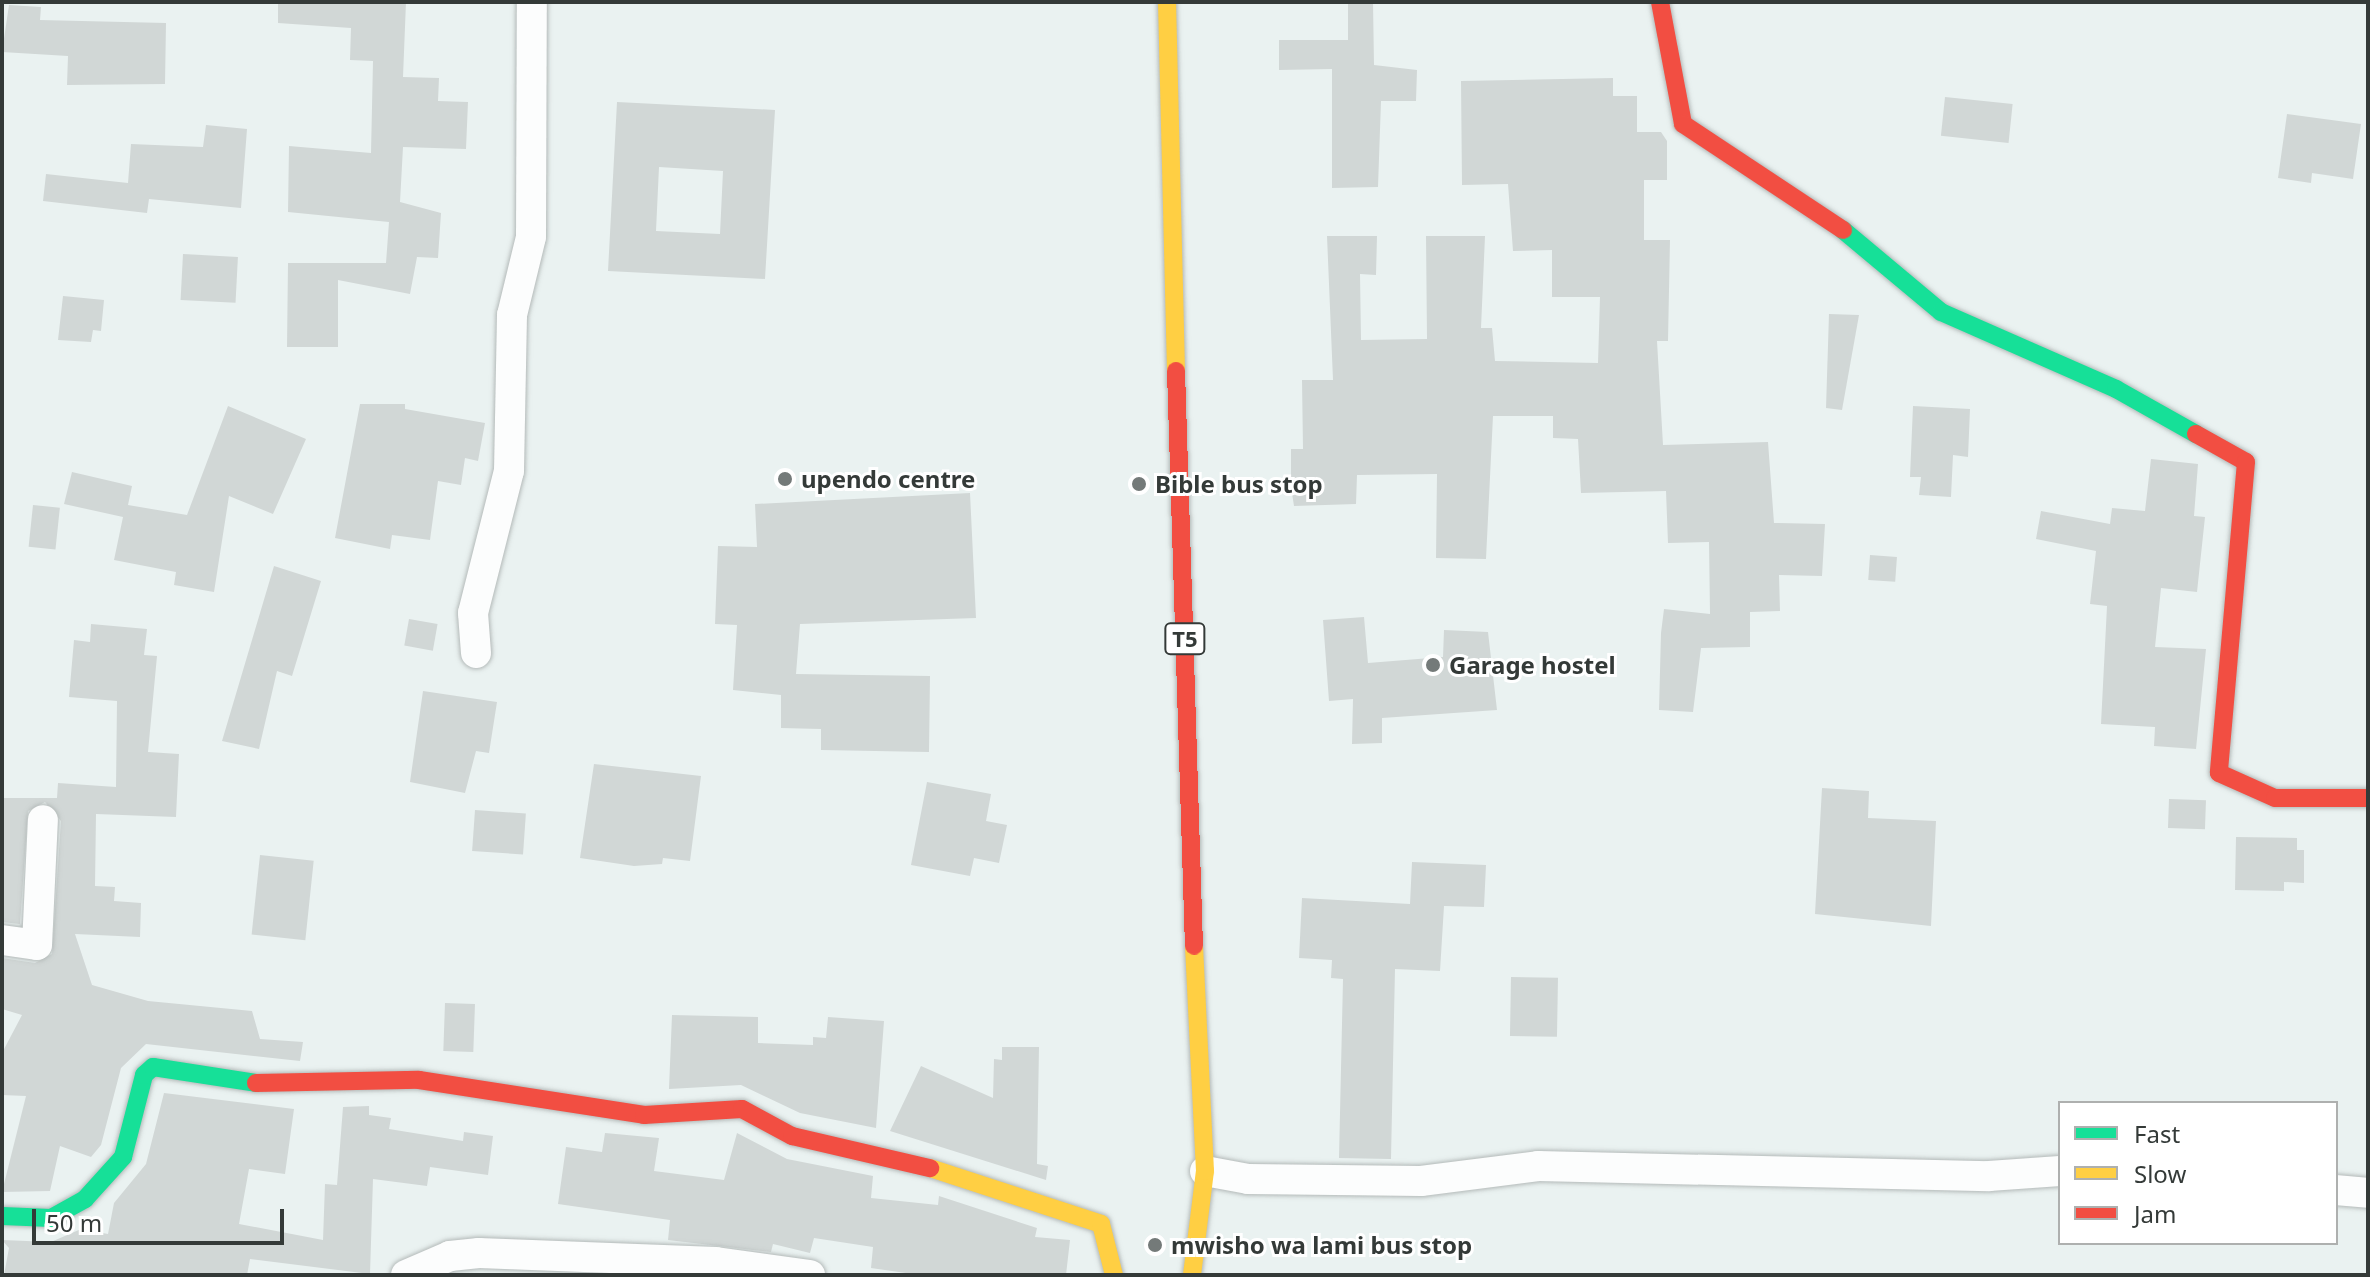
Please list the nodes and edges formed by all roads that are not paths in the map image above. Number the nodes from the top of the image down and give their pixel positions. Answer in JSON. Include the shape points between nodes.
{"nodes":[{"id":1,"x":532,"y":2,"type":"edge"},
{"id":2,"x":1167,"y":2,"type":"edge"},
{"id":3,"x":1660,"y":2,"type":"edge"},
{"id":4,"x":476,"y":653,"type":"dead end"},
{"id":5,"x":2368,"y":798,"type":"edge"},
{"id":6,"x":43,"y":820,"type":"dead end"},
{"id":7,"x":2,"y":940,"type":"edge"},
{"id":8,"x":1205,"y":1171,"type":"junction"},
{"id":9,"x":2058,"y":1171,"type":"edge"},
{"id":10,"x":2338,"y":1190,"type":"edge"},
{"id":11,"x":2368,"y":1193,"type":"edge"},
{"id":12,"x":2,"y":1216,"type":"edge"},
{"id":13,"x":406,"y":1275,"type":"edge"},
{"id":14,"x":810,"y":1275,"type":"edge"},
{"id":15,"x":1114,"y":1275,"type":"edge"},
{"id":16,"x":1192,"y":1275,"type":"edge"}],
"edges":[{"from":1,"to":4,"type":"street","via":[[531,237],[512,315],[509,471],[473,613]]},
{"from":2,"to":8,"type":"main road","number":"T5","via":[[1187,789]]},
{"from":3,"to":5,"type":"main road","via":[[1683,124],[1812,204],[1941,312],[2130,396],[2246,462],[2219,773],[2275,798]]},
{"from":6,"to":7,"type":"street","via":[[37,945]]},
{"from":8,"to":9,"type":"street","via":[[1248,1179],[1421,1181],[1538,1166],[1989,1176]]},
{"from":8,"to":16,"type":"main road","number":"T5"},
{"from":10,"to":11,"type":"street"},
{"from":12,"to":15,"type":"main road","via":[[51,1218],[85,1199],[123,1157],[144,1075],[153,1067],[272,1086],[419,1080],[644,1115],[742,1109],[792,1136],[895,1156],[1101,1224]]},
{"from":13,"to":14,"type":"street","via":[[450,1256],[479,1253],[716,1262]]}]}
